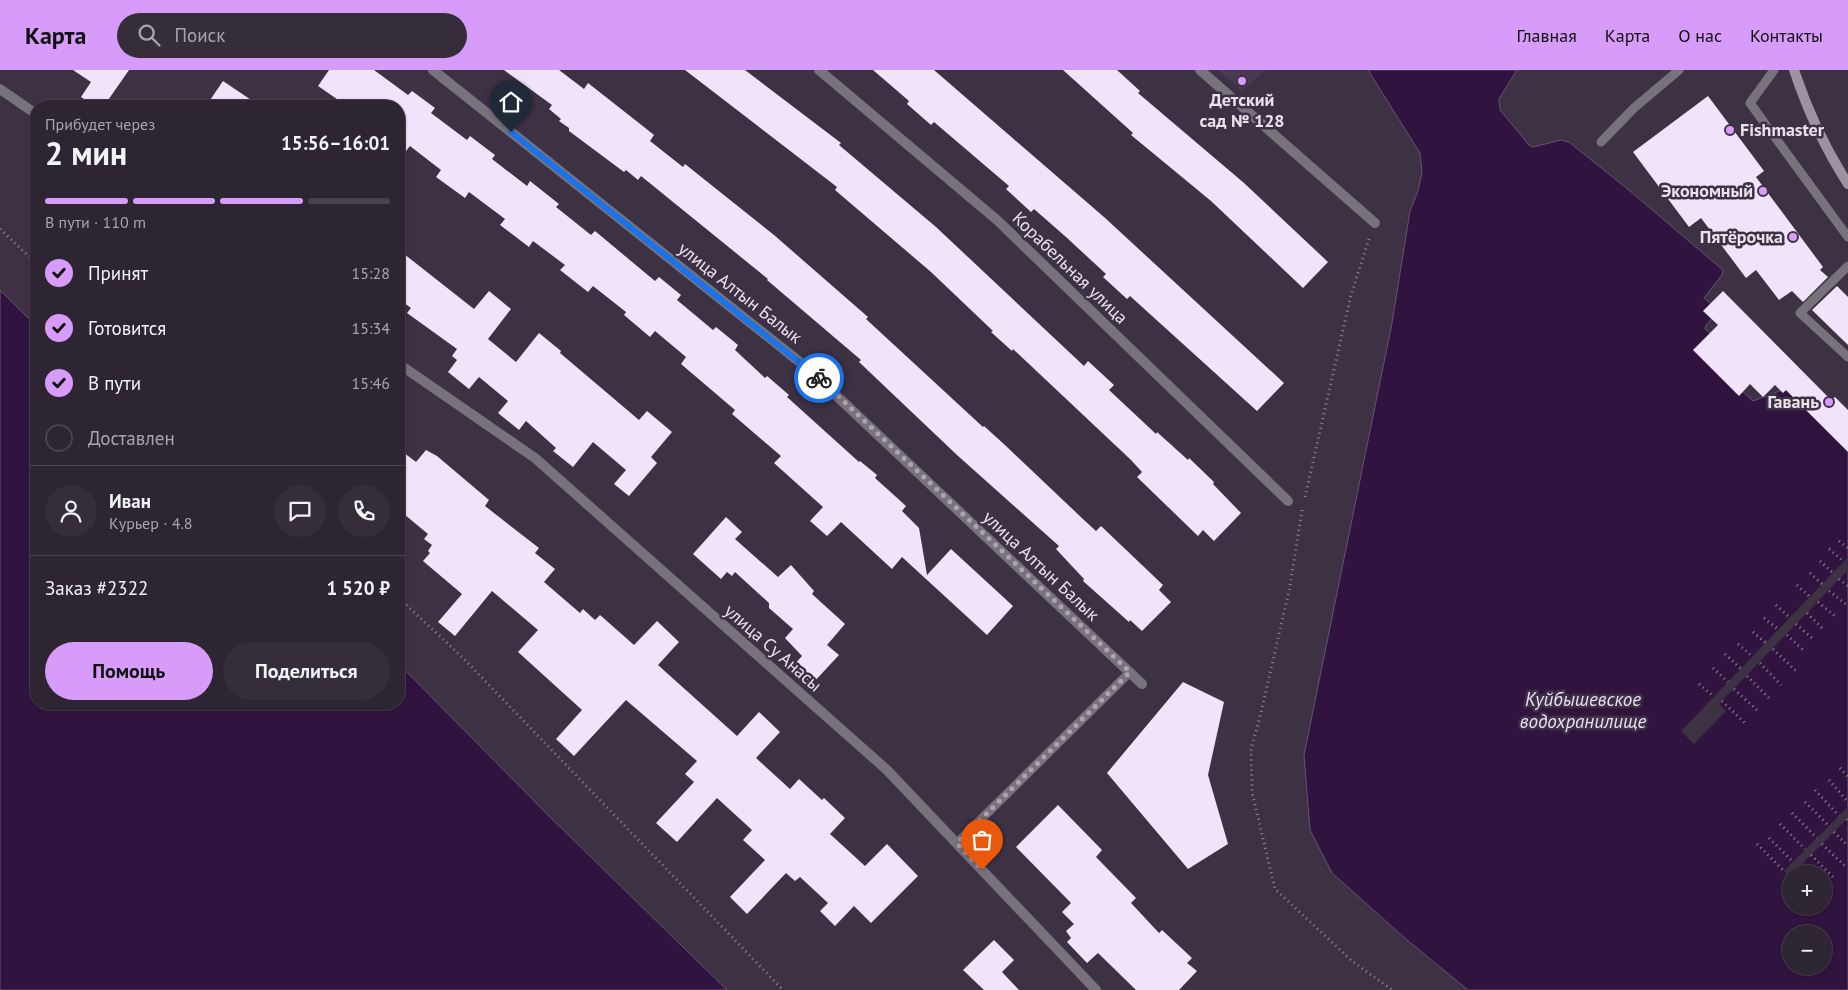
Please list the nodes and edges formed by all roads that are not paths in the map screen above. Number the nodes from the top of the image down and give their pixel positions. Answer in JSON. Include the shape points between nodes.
{"nodes":[{"id":1,"x":433,"y":70,"type":"edge"},
{"id":2,"x":819,"y":70,"type":"edge"},
{"id":3,"x":1200,"y":70,"type":"edge"},
{"id":4,"x":1679,"y":70,"type":"edge"},
{"id":5,"x":1774,"y":70,"type":"edge"},
{"id":6,"x":1794,"y":70,"type":"edge"},
{"id":7,"x":0,"y":89,"type":"edge"},
{"id":8,"x":30,"y":110,"type":"edge"},
{"id":9,"x":1601,"y":142,"type":"dead end"},
{"id":10,"x":1848,"y":184,"type":"edge"},
{"id":11,"x":1375,"y":223,"type":"road end"},
{"id":12,"x":1848,"y":237,"type":"edge"},
{"id":13,"x":1848,"y":266,"type":"edge"},
{"id":14,"x":1848,"y":357,"type":"edge"},
{"id":15,"x":405,"y":368,"type":"edge"},
{"id":16,"x":1288,"y":501,"type":"dead end"},
{"id":17,"x":1130,"y":672,"type":"junction"},
{"id":18,"x":1142,"y":684,"type":"dead end"},
{"id":19,"x":957,"y":843,"type":"junction"},
{"id":20,"x":1096,"y":990,"type":"edge"}],
"edges":[{"from":1,"to":17,"type":"street","name":"улица Алтын Балык","via":[[806,367]]},
{"from":2,"to":16,"type":"street","name":"Корабельная улица","via":[[997,220]]},
{"from":3,"to":11,"type":"street"},
{"from":4,"to":9,"type":"lane","via":[[1634,108]]},
{"from":5,"to":12,"type":"lane","via":[[1750,103]]},
{"from":6,"to":10,"type":"main road","via":[[1826,149]]},
{"from":7,"to":8,"type":"street"},
{"from":13,"to":14,"type":"lane","via":[[1800,313]]},
{"from":15,"to":19,"type":"street","name":"улица Су Анасы","via":[[535,458],[887,770]]},
{"from":17,"to":18,"type":"street","name":"улица Алтын Балык"},
{"from":17,"to":19,"type":"lane"},
{"from":19,"to":20,"type":"street","name":"улица Су Анасы"}]}
